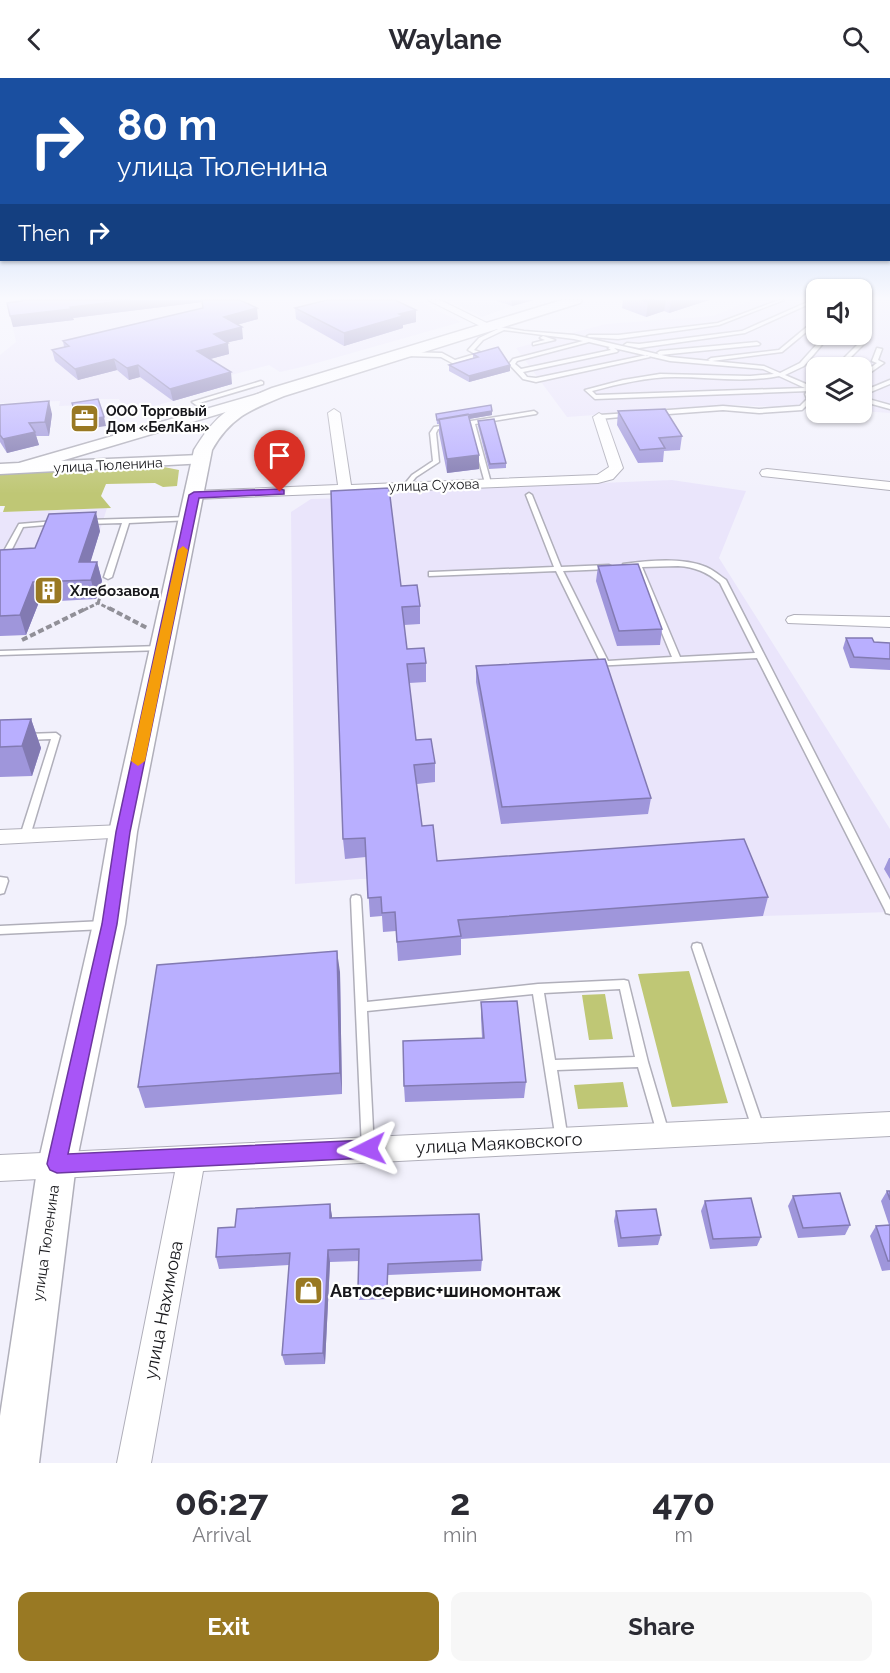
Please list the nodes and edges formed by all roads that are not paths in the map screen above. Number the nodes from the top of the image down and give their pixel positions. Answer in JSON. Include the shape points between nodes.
{"nodes":[{"id":1,"x":365,"y":365,"type":"edge"},
{"id":2,"x":513,"y":365,"type":"edge"},
{"id":3,"x":550,"y":365,"type":"edge"},
{"id":4,"x":612,"y":365,"type":"edge"},
{"id":5,"x":725,"y":365,"type":"edge"},
{"id":6,"x":801,"y":365,"type":"edge"},
{"id":7,"x":520,"y":371,"type":"junction"},
{"id":8,"x":780,"y":375,"type":"junction"},
{"id":9,"x":890,"y":382,"type":"edge"},
{"id":10,"x":261,"y":383,"type":"dead end"},
{"id":11,"x":806,"y":385,"type":"edge"},
{"id":12,"x":806,"y":388,"type":"edge"},
{"id":13,"x":872,"y":389,"type":"edge"},
{"id":14,"x":872,"y":402,"type":"edge"},
{"id":15,"x":806,"y":404,"type":"edge"},
{"id":16,"x":890,"y":408,"type":"edge"},
{"id":17,"x":334,"y":413,"type":"dead end"},
{"id":18,"x":534,"y":413,"type":"dead end"},
{"id":19,"x":644,"y":414,"type":"edge"},
{"id":20,"x":633,"y":415,"type":"edge"},
{"id":21,"x":599,"y":417,"type":"joint"},
{"id":22,"x":214,"y":418,"type":"junction"},
{"id":23,"x":472,"y":424,"type":"junction"},
{"id":24,"x":200,"y":460,"type":"junction"},
{"id":25,"x":8,"y":469,"type":"edge"},
{"id":26,"x":767,"y":473,"type":"dead end"},
{"id":27,"x":488,"y":483,"type":"junction"},
{"id":28,"x":406,"y":486,"type":"junction"},
{"id":29,"x":890,"y":486,"type":"edge"},
{"id":30,"x":345,"y":489,"type":"junction"},
{"id":31,"x":529,"y":495,"type":"dead end"},
{"id":32,"x":192,"y":507,"type":"junction"},
{"id":33,"x":126,"y":521,"type":"junction"},
{"id":34,"x":68,"y":523,"type":"edge"},
{"id":35,"x":80,"y":523,"type":"edge"},
{"id":36,"x":1,"y":564,"type":"edge"},
{"id":37,"x":638,"y":566,"type":"junction"},
{"id":38,"x":558,"y":569,"type":"junction"},
{"id":39,"x":432,"y":574,"type":"dead end"},
{"id":40,"x":108,"y":577,"type":"road end"},
{"id":41,"x":794,"y":620,"type":"dead end"},
{"id":42,"x":890,"y":622,"type":"edge"},
{"id":43,"x":155,"y":638,"type":"junction"},
{"id":44,"x":0,"y":653,"type":"edge"},
{"id":45,"x":760,"y":655,"type":"junction"},
{"id":46,"x":678,"y":660,"type":"junction"},
{"id":47,"x":604,"y":663,"type":"junction"},
{"id":48,"x":582,"y":664,"type":"edge"},
{"id":49,"x":11,"y":738,"type":"edge"},
{"id":50,"x":123,"y":832,"type":"junction"},
{"id":51,"x":26,"y":836,"type":"junction"},
{"id":52,"x":0,"y":837,"type":"edge"},
{"id":53,"x":0,"y":881,"type":"edge"},
{"id":54,"x":0,"y":890,"type":"edge"},
{"id":55,"x":356,"y":899,"type":"dead end"},
{"id":56,"x":890,"y":910,"type":"edge"},
{"id":57,"x":110,"y":924,"type":"junction"},
{"id":58,"x":0,"y":930,"type":"edge"},
{"id":59,"x":697,"y":947,"type":"dead end"},
{"id":60,"x":538,"y":989,"type":"junction"},
{"id":61,"x":361,"y":1007,"type":"junction"},
{"id":62,"x":642,"y":1062,"type":"junction"},
{"id":63,"x":550,"y":1065,"type":"junction"},
{"id":64,"x":890,"y":1124,"type":"edge"},
{"id":65,"x":759,"y":1130,"type":"junction"},
{"id":66,"x":663,"y":1135,"type":"junction"},
{"id":67,"x":562,"y":1140,"type":"junction"},
{"id":68,"x":368,"y":1149,"type":"junction"},
{"id":69,"x":192,"y":1157,"type":"junction"},
{"id":70,"x":57,"y":1164,"type":"junction"},
{"id":71,"x":0,"y":1168,"type":"edge"},
{"id":72,"x":16,"y":1463,"type":"edge"},
{"id":73,"x":134,"y":1463,"type":"edge"}],
"edges":[{"from":1,"to":22,"type":"main road","name":"улица Тюленина","via":[[278,392]]},
{"from":2,"to":7,"type":"lane"},
{"from":3,"to":7,"type":"lane"},
{"from":4,"to":7,"type":"lane","via":[[536,381],[525,378]]},
{"from":5,"to":8,"type":"lane","via":[[764,368]]},
{"from":6,"to":8,"type":"lane"},
{"from":8,"to":11,"type":"lane"},
{"from":8,"to":12,"type":"lane","via":[[661,376],[588,390],[595,397]]},
{"from":9,"to":13,"type":"lane"},
{"from":10,"to":22,"type":"lane","via":[[195,402]]},
{"from":14,"to":16,"type":"lane"},
{"from":15,"to":19,"type":"lane","via":[[802,408],[759,411],[723,408]]},
{"from":17,"to":30,"type":"street"},
{"from":18,"to":23,"type":"lane"},
{"from":20,"to":21,"type":"lane"},
{"from":21,"to":27,"type":"street","name":"улица Сухова","via":[[616,468],[608,476]]},
{"from":22,"to":24,"type":"main road","name":"улица Тюленина"},
{"from":22,"to":25,"type":"street","name":"улица Тюленина","via":[[176,422]]},
{"from":23,"to":27,"type":"lane"},
{"from":23,"to":28,"type":"lane","via":[[433,429],[436,462]]},
{"from":24,"to":25,"type":"street","name":"улица Тюленина"},
{"from":24,"to":32,"type":"main road","name":"улица Тюленина"},
{"from":26,"to":29,"type":"street"},
{"from":27,"to":28,"type":"street","name":"улица Сухова"},
{"from":28,"to":30,"type":"street","name":"улица Сухова"},
{"from":30,"to":32,"type":"street","name":"улица Сухова"},
{"from":31,"to":38,"type":"lane"},
{"from":32,"to":33,"type":"lane"},
{"from":32,"to":43,"type":"main road","name":"улица Тюленина"},
{"from":33,"to":35,"type":"lane"},
{"from":33,"to":40,"type":"lane"},
{"from":34,"to":36,"type":"lane","via":[[21,525]]},
{"from":37,"to":38,"type":"lane"},
{"from":37,"to":45,"type":"lane","via":[[693,564],[714,572],[723,582]]},
{"from":37,"to":46,"type":"lane"},
{"from":38,"to":39,"type":"lane"},
{"from":38,"to":47,"type":"lane"},
{"from":41,"to":42,"type":"street"},
{"from":43,"to":44,"type":"lane"},
{"from":43,"to":50,"type":"main road","name":"улица Тюленина"},
{"from":45,"to":46,"type":"lane"},
{"from":45,"to":56,"type":"lane"},
{"from":46,"to":47,"type":"lane"},
{"from":47,"to":48,"type":"lane"},
{"from":49,"to":51,"type":"lane","via":[[56,736]]},
{"from":50,"to":51,"type":"street"},
{"from":50,"to":57,"type":"main road","name":"улица Тюленина"},
{"from":51,"to":52,"type":"street"},
{"from":53,"to":54,"type":"lane"},
{"from":55,"to":61,"type":"lane"},
{"from":57,"to":58,"type":"lane"},
{"from":57,"to":70,"type":"main road","name":"улица Тюленина"},
{"from":59,"to":65,"type":"lane"},
{"from":60,"to":61,"type":"lane"},
{"from":60,"to":62,"type":"lane","via":[[624,984]]},
{"from":60,"to":63,"type":"lane"},
{"from":61,"to":68,"type":"lane"},
{"from":62,"to":63,"type":"lane"},
{"from":62,"to":66,"type":"lane"},
{"from":63,"to":67,"type":"lane"},
{"from":64,"to":65,"type":"street","name":"улица Маяковского"},
{"from":65,"to":66,"type":"street","name":"улица Маяковского"},
{"from":66,"to":67,"type":"street","name":"улица Маяковского"},
{"from":67,"to":68,"type":"street","name":"улица Маяковского"},
{"from":68,"to":69,"type":"street","name":"улица Маяковского"},
{"from":69,"to":70,"type":"street","name":"улица Маяковского"},
{"from":69,"to":73,"type":"street","name":"улица Нахимова"},
{"from":70,"to":71,"type":"street","name":"улица Маяковского"},
{"from":70,"to":72,"type":"main road","name":"улица Тюленина"}]}
